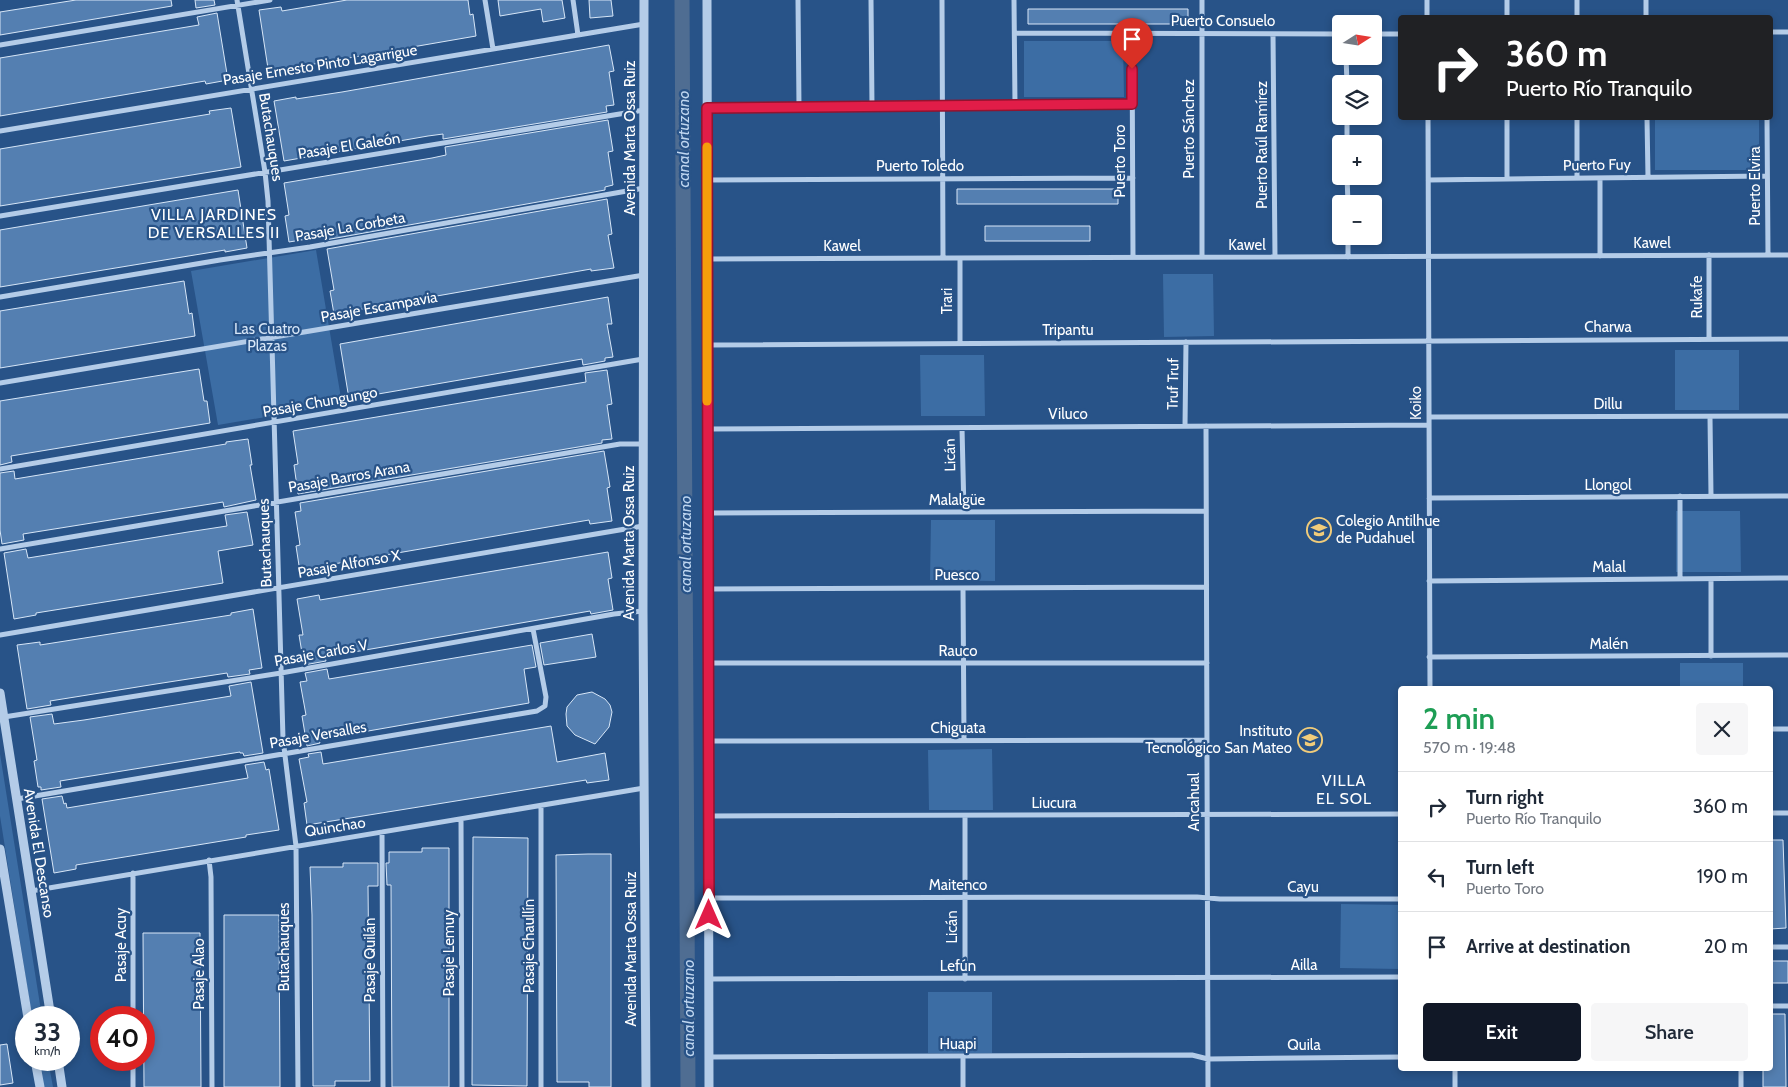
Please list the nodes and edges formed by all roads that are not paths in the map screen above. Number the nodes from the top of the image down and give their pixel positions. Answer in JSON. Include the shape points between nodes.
{"nodes":[{"id":1,"x":270,"y":0,"type":"edge"},
{"id":2,"x":485,"y":0,"type":"edge"},
{"id":3,"x":573,"y":0,"type":"edge"},
{"id":4,"x":644,"y":0,"type":"edge"},
{"id":5,"x":707,"y":0,"type":"edge"},
{"id":6,"x":798,"y":0,"type":"edge"},
{"id":7,"x":871,"y":0,"type":"edge"},
{"id":8,"x":942,"y":0,"type":"edge"},
{"id":9,"x":1014,"y":0,"type":"edge"},
{"id":10,"x":1202,"y":0,"type":"edge"},
{"id":11,"x":1427,"y":0,"type":"edge"},
{"id":12,"x":1507,"y":0,"type":"edge"},
{"id":13,"x":1577,"y":0,"type":"edge"},
{"id":14,"x":1646,"y":0,"type":"edge"},
{"id":15,"x":238,"y":3,"type":"edge"},
{"id":16,"x":1427,"y":15,"type":"edge"},
{"id":17,"x":1507,"y":15,"type":"edge"},
{"id":18,"x":1577,"y":15,"type":"edge"},
{"id":19,"x":1646,"y":15,"type":"edge"},
{"id":20,"x":644,"y":24,"type":"junction"},
{"id":21,"x":1773,"y":32,"type":"edge"},
{"id":22,"x":1788,"y":32,"type":"edge"},
{"id":23,"x":578,"y":34,"type":"junction"},
{"id":24,"x":1015,"y":34,"type":"junction"},
{"id":25,"x":1132,"y":34,"type":"junction"},
{"id":26,"x":1202,"y":34,"type":"junction"},
{"id":27,"x":1273,"y":34,"type":"junction"},
{"id":28,"x":1332,"y":34,"type":"edge"},
{"id":29,"x":1382,"y":34,"type":"edge"},
{"id":30,"x":1398,"y":34,"type":"edge"},
{"id":31,"x":0,"y":45,"type":"edge"},
{"id":32,"x":493,"y":49,"type":"junction"},
{"id":33,"x":252,"y":89,"type":"junction"},
{"id":34,"x":1132,"y":104,"type":"junction"},
{"id":35,"x":942,"y":105,"type":"junction"},
{"id":36,"x":1015,"y":105,"type":"junction"},
{"id":37,"x":872,"y":106,"type":"junction"},
{"id":38,"x":799,"y":107,"type":"junction"},
{"id":39,"x":707,"y":108,"type":"junction"},
{"id":40,"x":644,"y":110,"type":"junction"},
{"id":41,"x":1428,"y":120,"type":"edge"},
{"id":42,"x":1507,"y":120,"type":"edge"},
{"id":43,"x":1577,"y":120,"type":"edge"},
{"id":44,"x":1648,"y":120,"type":"edge"},
{"id":45,"x":1767,"y":120,"type":"edge"},
{"id":46,"x":0,"y":131,"type":"edge"},
{"id":47,"x":265,"y":172,"type":"junction"},
{"id":48,"x":1767,"y":176,"type":"junction"},
{"id":49,"x":1648,"y":177,"type":"junction"},
{"id":50,"x":1133,"y":178,"type":"junction"},
{"id":51,"x":1507,"y":178,"type":"junction"},
{"id":52,"x":1577,"y":178,"type":"junction"},
{"id":53,"x":1600,"y":178,"type":"junction"},
{"id":54,"x":942,"y":179,"type":"junction"},
{"id":55,"x":707,"y":180,"type":"junction"},
{"id":56,"x":1428,"y":180,"type":"junction"},
{"id":57,"x":644,"y":188,"type":"junction"},
{"id":58,"x":0,"y":216,"type":"edge"},
{"id":59,"x":1348,"y":245,"type":"edge"},
{"id":60,"x":269,"y":253,"type":"junction"},
{"id":61,"x":1710,"y":255,"type":"junction"},
{"id":62,"x":1768,"y":255,"type":"junction"},
{"id":63,"x":1788,"y":255,"type":"edge"},
{"id":64,"x":1428,"y":256,"type":"junction"},
{"id":65,"x":1600,"y":256,"type":"junction"},
{"id":66,"x":1133,"y":257,"type":"junction"},
{"id":67,"x":1202,"y":257,"type":"junction"},
{"id":68,"x":1275,"y":257,"type":"junction"},
{"id":69,"x":1348,"y":257,"type":"junction"},
{"id":70,"x":943,"y":258,"type":"junction"},
{"id":71,"x":960,"y":258,"type":"junction"},
{"id":72,"x":707,"y":259,"type":"junction"},
{"id":73,"x":644,"y":275,"type":"junction"},
{"id":74,"x":0,"y":297,"type":"edge"},
{"id":75,"x":272,"y":338,"type":"junction"},
{"id":76,"x":1709,"y":339,"type":"junction"},
{"id":77,"x":1788,"y":339,"type":"edge"},
{"id":78,"x":1428,"y":340,"type":"junction"},
{"id":79,"x":1186,"y":342,"type":"junction"},
{"id":80,"x":960,"y":343,"type":"junction"},
{"id":81,"x":707,"y":345,"type":"junction"},
{"id":82,"x":644,"y":359,"type":"junction"},
{"id":83,"x":0,"y":383,"type":"edge"},
{"id":84,"x":1710,"y":416,"type":"junction"},
{"id":85,"x":1788,"y":416,"type":"edge"},
{"id":86,"x":1428,"y":417,"type":"junction"},
{"id":87,"x":274,"y":422,"type":"junction"},
{"id":88,"x":1429,"y":425,"type":"junction"},
{"id":89,"x":1185,"y":426,"type":"junction"},
{"id":90,"x":1206,"y":426,"type":"junction"},
{"id":91,"x":962,"y":428,"type":"junction"},
{"id":92,"x":707,"y":429,"type":"junction"},
{"id":93,"x":643,"y":444,"type":"junction"},
{"id":94,"x":0,"y":468,"type":"edge"},
{"id":95,"x":1680,"y":496,"type":"junction"},
{"id":96,"x":1711,"y":496,"type":"junction"},
{"id":97,"x":1788,"y":496,"type":"edge"},
{"id":98,"x":1429,"y":498,"type":"junction"},
{"id":99,"x":276,"y":502,"type":"junction"},
{"id":100,"x":1206,"y":511,"type":"junction"},
{"id":101,"x":964,"y":512,"type":"junction"},
{"id":102,"x":707,"y":513,"type":"junction"},
{"id":103,"x":643,"y":526,"type":"junction"},
{"id":104,"x":0,"y":549,"type":"edge"},
{"id":105,"x":1788,"y":578,"type":"edge"},
{"id":106,"x":1680,"y":579,"type":"junction"},
{"id":107,"x":1711,"y":579,"type":"junction"},
{"id":108,"x":1429,"y":580,"type":"junction"},
{"id":109,"x":1206,"y":587,"type":"junction"},
{"id":110,"x":279,"y":588,"type":"junction"},
{"id":111,"x":963,"y":588,"type":"junction"},
{"id":112,"x":707,"y":589,"type":"junction"},
{"id":113,"x":643,"y":611,"type":"junction"},
{"id":114,"x":534,"y":629,"type":"junction"},
{"id":115,"x":0,"y":635,"type":"edge"},
{"id":116,"x":1788,"y":655,"type":"edge"},
{"id":117,"x":1711,"y":656,"type":"junction"},
{"id":118,"x":1429,"y":657,"type":"junction"},
{"id":119,"x":709,"y":663,"type":"junction"},
{"id":120,"x":1206,"y":663,"type":"junction"},
{"id":121,"x":964,"y":664,"type":"junction"},
{"id":122,"x":281,"y":673,"type":"junction"},
{"id":123,"x":1430,"y":686,"type":"edge"},
{"id":124,"x":0,"y":693,"type":"edge"},
{"id":125,"x":4,"y":717,"type":"junction"},
{"id":126,"x":1773,"y":729,"type":"edge"},
{"id":127,"x":1788,"y":729,"type":"edge"},
{"id":128,"x":964,"y":740,"type":"junction"},
{"id":129,"x":1207,"y":740,"type":"junction"},
{"id":130,"x":709,"y":741,"type":"junction"},
{"id":131,"x":284,"y":754,"type":"junction"},
{"id":132,"x":644,"y":788,"type":"junction"},
{"id":133,"x":17,"y":799,"type":"junction"},
{"id":134,"x":541,"y":806,"type":"junction"},
{"id":135,"x":1773,"y":813,"type":"edge"},
{"id":136,"x":1788,"y":813,"type":"edge"},
{"id":137,"x":1398,"y":814,"type":"edge"},
{"id":138,"x":1207,"y":815,"type":"junction"},
{"id":139,"x":709,"y":816,"type":"junction"},
{"id":140,"x":965,"y":816,"type":"junction"},
{"id":141,"x":461,"y":819,"type":"junction"},
{"id":142,"x":382,"y":832,"type":"junction"},
{"id":143,"x":296,"y":846,"type":"junction"},
{"id":144,"x":0,"y":848,"type":"edge"},
{"id":145,"x":209,"y":860,"type":"junction"},
{"id":146,"x":133,"y":873,"type":"junction"},
{"id":147,"x":31,"y":890,"type":"junction"},
{"id":148,"x":1207,"y":897,"type":"junction"},
{"id":149,"x":709,"y":898,"type":"junction"},
{"id":150,"x":965,"y":898,"type":"junction"},
{"id":151,"x":1398,"y":899,"type":"edge"},
{"id":152,"x":1773,"y":947,"type":"edge"},
{"id":153,"x":1788,"y":947,"type":"edge"},
{"id":154,"x":1398,"y":977,"type":"edge"},
{"id":155,"x":1208,"y":978,"type":"junction"},
{"id":156,"x":709,"y":979,"type":"junction"},
{"id":157,"x":964,"y":979,"type":"junction"},
{"id":158,"x":26,"y":1006,"type":"edge"},
{"id":159,"x":49,"y":1006,"type":"edge"},
{"id":160,"x":133,"y":1006,"type":"edge"},
{"id":161,"x":1773,"y":1006,"type":"edge"},
{"id":162,"x":1788,"y":1006,"type":"edge"},
{"id":163,"x":963,"y":1056,"type":"junction"},
{"id":164,"x":709,"y":1057,"type":"junction"},
{"id":165,"x":1398,"y":1057,"type":"edge"},
{"id":166,"x":1208,"y":1059,"type":"junction"},
{"id":167,"x":37,"y":1071,"type":"edge"},
{"id":168,"x":60,"y":1071,"type":"edge"},
{"id":169,"x":133,"y":1071,"type":"edge"},
{"id":170,"x":1455,"y":1071,"type":"edge"},
{"id":171,"x":1741,"y":1071,"type":"edge"},
{"id":172,"x":40,"y":1087,"type":"edge"},
{"id":173,"x":62,"y":1087,"type":"edge"},
{"id":174,"x":133,"y":1087,"type":"edge"},
{"id":175,"x":212,"y":1087,"type":"edge"},
{"id":176,"x":298,"y":1087,"type":"edge"},
{"id":177,"x":383,"y":1087,"type":"edge"},
{"id":178,"x":462,"y":1087,"type":"edge"},
{"id":179,"x":541,"y":1087,"type":"edge"},
{"id":180,"x":646,"y":1087,"type":"edge"},
{"id":181,"x":709,"y":1087,"type":"edge"},
{"id":182,"x":963,"y":1087,"type":"edge"},
{"id":183,"x":1208,"y":1087,"type":"edge"},
{"id":184,"x":1455,"y":1087,"type":"edge"},
{"id":185,"x":1741,"y":1087,"type":"edge"}],
"edges":[{"from":1,"to":15,"type":"street"},
{"from":2,"to":32,"type":"street"},
{"from":3,"to":23,"type":"street"},
{"from":4,"to":20,"type":"street","name":"Avenida Marta Ossa Ruiz"},
{"from":5,"to":39,"type":"street"},
{"from":6,"to":38,"type":"street"},
{"from":7,"to":37,"type":"street"},
{"from":8,"to":35,"type":"street"},
{"from":9,"to":24,"type":"street"},
{"from":10,"to":26,"type":"street","name":"Puerto Sánchez"},
{"from":11,"to":16,"type":"street"},
{"from":12,"to":17,"type":"street"},
{"from":13,"to":18,"type":"street"},
{"from":14,"to":19,"type":"street"},
{"from":15,"to":31,"type":"street"},
{"from":15,"to":33,"type":"street","name":"Butachauques"},
{"from":20,"to":23,"type":"street","name":"Pasaje Ernesto Pinto Lagarrigue"},
{"from":20,"to":40,"type":"street","name":"Avenida Marta Ossa Ruiz"},
{"from":21,"to":22,"type":"street"},
{"from":23,"to":32,"type":"street","name":"Pasaje Ernesto Pinto Lagarrigue"},
{"from":24,"to":25,"type":"street","name":"Puerto Consuelo"},
{"from":24,"to":36,"type":"street"},
{"from":25,"to":26,"type":"street","name":"Puerto Consuelo"},
{"from":25,"to":34,"type":"street","name":"Puerto Toro"},
{"from":26,"to":27,"type":"street","name":"Puerto Consuelo"},
{"from":26,"to":67,"type":"street","name":"Puerto Sánchez"},
{"from":27,"to":28,"type":"street","name":"Puerto Consuelo"},
{"from":27,"to":68,"type":"street","name":"Puerto Raúl Ramírez"},
{"from":29,"to":30,"type":"street"},
{"from":32,"to":33,"type":"street","name":"Pasaje Ernesto Pinto Lagarrigue"},
{"from":33,"to":46,"type":"street","name":"Pasaje Ernesto Pinto Lagarrigue"},
{"from":33,"to":47,"type":"street","name":"Butachauques"},
{"from":34,"to":36,"type":"street"},
{"from":34,"to":50,"type":"street","name":"Puerto Toro"},
{"from":35,"to":36,"type":"street"},
{"from":35,"to":37,"type":"street"},
{"from":35,"to":54,"type":"street"},
{"from":37,"to":38,"type":"street"},
{"from":38,"to":39,"type":"street"},
{"from":39,"to":55,"type":"street"},
{"from":40,"to":47,"type":"street","name":"Pasaje El Galeón"},
{"from":40,"to":57,"type":"street","name":"Avenida Marta Ossa Ruiz"},
{"from":41,"to":56,"type":"street","name":"Koiko"},
{"from":42,"to":51,"type":"street"},
{"from":43,"to":52,"type":"street"},
{"from":44,"to":49,"type":"street"},
{"from":45,"to":48,"type":"street","name":"Puerto Elvira"},
{"from":47,"to":58,"type":"street","name":"Pasaje El Galeón"},
{"from":47,"to":60,"type":"street","name":"Butachauques"},
{"from":48,"to":49,"type":"street","name":"Puerto Fuy"},
{"from":48,"to":62,"type":"street","name":"Puerto Elvira"},
{"from":49,"to":53,"type":"street","name":"Puerto Fuy"},
{"from":50,"to":54,"type":"street","name":"Puerto Toledo"},
{"from":50,"to":66,"type":"street","name":"Puerto Toro"},
{"from":51,"to":52,"type":"street","name":"Puerto Fuy"},
{"from":51,"to":56,"type":"street","name":"Puerto Fuy"},
{"from":52,"to":53,"type":"street","name":"Puerto Fuy"},
{"from":53,"to":65,"type":"street"},
{"from":54,"to":55,"type":"street","name":"Puerto Toledo"},
{"from":54,"to":70,"type":"street"},
{"from":55,"to":72,"type":"street"},
{"from":56,"to":64,"type":"street","name":"Koiko"},
{"from":57,"to":60,"type":"street","name":"Pasaje La Corbeta"},
{"from":57,"to":73,"type":"street","name":"Avenida Marta Ossa Ruiz"},
{"from":59,"to":69,"type":"street"},
{"from":60,"to":74,"type":"street","name":"Pasaje La Corbeta"},
{"from":60,"to":75,"type":"street","name":"Butachauques"},
{"from":61,"to":62,"type":"street","name":"Kawel"},
{"from":61,"to":65,"type":"street","name":"Kawel"},
{"from":61,"to":76,"type":"street","name":"Rukafe"},
{"from":62,"to":63,"type":"street","name":"Kawel"},
{"from":64,"to":65,"type":"street","name":"Kawel"},
{"from":64,"to":69,"type":"street","name":"Kawel"},
{"from":64,"to":78,"type":"street","name":"Koiko"},
{"from":66,"to":67,"type":"street","name":"Kawel"},
{"from":66,"to":71,"type":"street","name":"Kawel"},
{"from":67,"to":68,"type":"street","name":"Kawel"},
{"from":68,"to":69,"type":"street","name":"Kawel"},
{"from":70,"to":71,"type":"street","name":"Kawel"},
{"from":70,"to":72,"type":"street","name":"Kawel"},
{"from":71,"to":80,"type":"street","name":"Trari"},
{"from":72,"to":81,"type":"street"},
{"from":73,"to":75,"type":"street","name":"Pasaje Escampavia"},
{"from":73,"to":82,"type":"street","name":"Avenida Marta Ossa Ruiz"},
{"from":75,"to":83,"type":"street","name":"Pasaje Escampavia"},
{"from":75,"to":87,"type":"street","name":"Butachauques"},
{"from":76,"to":77,"type":"street","name":"Charwa"},
{"from":76,"to":78,"type":"street","name":"Charwa"},
{"from":78,"to":79,"type":"street","name":"Tripantu"},
{"from":78,"to":86,"type":"street","name":"Koiko"},
{"from":79,"to":80,"type":"street","name":"Tripantu"},
{"from":79,"to":89,"type":"street","name":"Truf Truf"},
{"from":80,"to":81,"type":"street","name":"Tripantu"},
{"from":81,"to":92,"type":"street"},
{"from":82,"to":87,"type":"street","name":"Pasaje Chungungo"},
{"from":82,"to":93,"type":"street","name":"Avenida Marta Ossa Ruiz"},
{"from":84,"to":85,"type":"street","name":"Dillu"},
{"from":84,"to":86,"type":"street","name":"Dillu"},
{"from":84,"to":96,"type":"street"},
{"from":86,"to":88,"type":"street","name":"Koiko"},
{"from":87,"to":94,"type":"street","name":"Pasaje Chungungo"},
{"from":87,"to":99,"type":"street","name":"Butachauques"},
{"from":88,"to":90,"type":"street","name":"Viluco"},
{"from":88,"to":98,"type":"street","name":"Koiko"},
{"from":89,"to":90,"type":"street","name":"Viluco"},
{"from":89,"to":91,"type":"street","name":"Viluco"},
{"from":90,"to":100,"type":"street","name":"Ancahual"},
{"from":91,"to":92,"type":"street","name":"Viluco"},
{"from":91,"to":101,"type":"street","name":"Licán"},
{"from":92,"to":102,"type":"street"},
{"from":93,"to":99,"type":"street","name":"Pasaje Barros Arana","via":[[620,444]]},
{"from":93,"to":103,"type":"street","name":"Avenida Marta Ossa Ruiz"},
{"from":95,"to":96,"type":"street","name":"Llongol"},
{"from":95,"to":98,"type":"street","name":"Llongol"},
{"from":95,"to":106,"type":"street"},
{"from":96,"to":97,"type":"street","name":"Llongol"},
{"from":98,"to":108,"type":"street","name":"Koiko"},
{"from":99,"to":104,"type":"street","name":"Pasaje Barros Arana"},
{"from":99,"to":110,"type":"street","name":"Butachauques"},
{"from":100,"to":101,"type":"street","name":"Malalgüe"},
{"from":100,"to":109,"type":"street","name":"Ancahual"},
{"from":101,"to":102,"type":"street","name":"Malalgüe"},
{"from":102,"to":112,"type":"street"},
{"from":103,"to":110,"type":"street","name":"Pasaje Alfonso X"},
{"from":103,"to":113,"type":"street","name":"Avenida Marta Ossa Ruiz"},
{"from":105,"to":107,"type":"street","name":"Malal"},
{"from":106,"to":107,"type":"street","name":"Malal"},
{"from":106,"to":108,"type":"street","name":"Malal"},
{"from":107,"to":117,"type":"street"},
{"from":108,"to":118,"type":"street","name":"Koiko"},
{"from":109,"to":111,"type":"street","name":"Puesco"},
{"from":109,"to":120,"type":"street","name":"Ancahual"},
{"from":110,"to":115,"type":"street","name":"Pasaje Alfonso X"},
{"from":110,"to":122,"type":"street","name":"Butachauques"},
{"from":111,"to":112,"type":"street","name":"Puesco"},
{"from":111,"to":121,"type":"street"},
{"from":112,"to":119,"type":"street"},
{"from":113,"to":114,"type":"street","name":"Pasaje Carlos V"},
{"from":113,"to":132,"type":"street","name":"Avenida Marta Ossa Ruiz"},
{"from":114,"to":122,"type":"street","name":"Pasaje Carlos V"},
{"from":114,"to":131,"type":"street","name":"Pasaje Versalles","via":[[546,697],[542,709]]},
{"from":116,"to":117,"type":"street","name":"Malén"},
{"from":117,"to":118,"type":"street","name":"Malén"},
{"from":118,"to":123,"type":"street","name":"Koiko"},
{"from":119,"to":121,"type":"street","name":"Rauco"},
{"from":119,"to":130,"type":"street"},
{"from":120,"to":121,"type":"street","name":"Rauco"},
{"from":120,"to":129,"type":"street","name":"Ancahual"},
{"from":121,"to":128,"type":"street"},
{"from":122,"to":125,"type":"street","name":"Pasaje Carlos V"},
{"from":122,"to":131,"type":"street","name":"Butachauques"},
{"from":124,"to":125,"type":"street","name":"Avenida El Descanso"},
{"from":125,"to":133,"type":"street","name":"Avenida El Descanso"},
{"from":126,"to":127,"type":"street"},
{"from":128,"to":129,"type":"street","name":"Chiguata"},
{"from":128,"to":130,"type":"street","name":"Chiguata"},
{"from":129,"to":138,"type":"street","name":"Ancahual"},
{"from":130,"to":139,"type":"street"},
{"from":131,"to":133,"type":"street","name":"Pasaje Versalles"},
{"from":131,"to":143,"type":"street","name":"Butachauques"},
{"from":132,"to":134,"type":"street","name":"Quinchao"},
{"from":132,"to":180,"type":"street","name":"Avenida Marta Ossa Ruiz"},
{"from":133,"to":147,"type":"street","name":"Avenida El Descanso"},
{"from":134,"to":141,"type":"street","name":"Quinchao"},
{"from":134,"to":179,"type":"street","name":"Pasaje Chaullín"},
{"from":135,"to":136,"type":"street"},
{"from":137,"to":138,"type":"street","name":"Liucura"},
{"from":138,"to":140,"type":"street","name":"Liucura"},
{"from":138,"to":148,"type":"street","name":"Ancahual"},
{"from":139,"to":140,"type":"street","name":"Liucura"},
{"from":139,"to":149,"type":"street"},
{"from":140,"to":150,"type":"street","name":"Licán"},
{"from":141,"to":142,"type":"street","name":"Quinchao"},
{"from":141,"to":178,"type":"street","name":"Pasaje Lemuy"},
{"from":142,"to":143,"type":"street","name":"Quinchao"},
{"from":142,"to":177,"type":"street","name":"Pasaje Quilán"},
{"from":143,"to":145,"type":"street","name":"Quinchao"},
{"from":143,"to":176,"type":"street","name":"Butachauques"},
{"from":144,"to":158,"type":"street"},
{"from":145,"to":146,"type":"street","name":"Quinchao"},
{"from":145,"to":175,"type":"street","name":"Pasaje Alao"},
{"from":146,"to":147,"type":"street","name":"Quinchao"},
{"from":146,"to":160,"type":"street","name":"Pasaje Acuy"},
{"from":147,"to":159,"type":"street","name":"Avenida El Descanso"},
{"from":148,"to":150,"type":"street","name":"Maitenco"},
{"from":148,"to":151,"type":"street","name":"Cayu"},
{"from":148,"to":155,"type":"street","name":"Ancahual"},
{"from":149,"to":150,"type":"street","name":"Maitenco"},
{"from":149,"to":156,"type":"street"},
{"from":150,"to":157,"type":"street","name":"Licán"},
{"from":152,"to":153,"type":"street"},
{"from":154,"to":155,"type":"street","name":"Ailla"},
{"from":155,"to":157,"type":"street","name":"Lefún"},
{"from":155,"to":166,"type":"street","name":"Ancahual"},
{"from":156,"to":157,"type":"street","name":"Lefún"},
{"from":156,"to":164,"type":"street"},
{"from":161,"to":162,"type":"street"},
{"from":163,"to":164,"type":"street","name":"Huapi"},
{"from":163,"to":166,"type":"street","name":"Huapi","via":[[1192,1055]]},
{"from":163,"to":182,"type":"street"},
{"from":164,"to":181,"type":"street"},
{"from":165,"to":166,"type":"street","name":"Quila"},
{"from":166,"to":183,"type":"street","name":"Ancahual"},
{"from":167,"to":172,"type":"street"},
{"from":168,"to":173,"type":"street"},
{"from":169,"to":174,"type":"street"},
{"from":170,"to":184,"type":"street"},
{"from":171,"to":185,"type":"street"}]}
